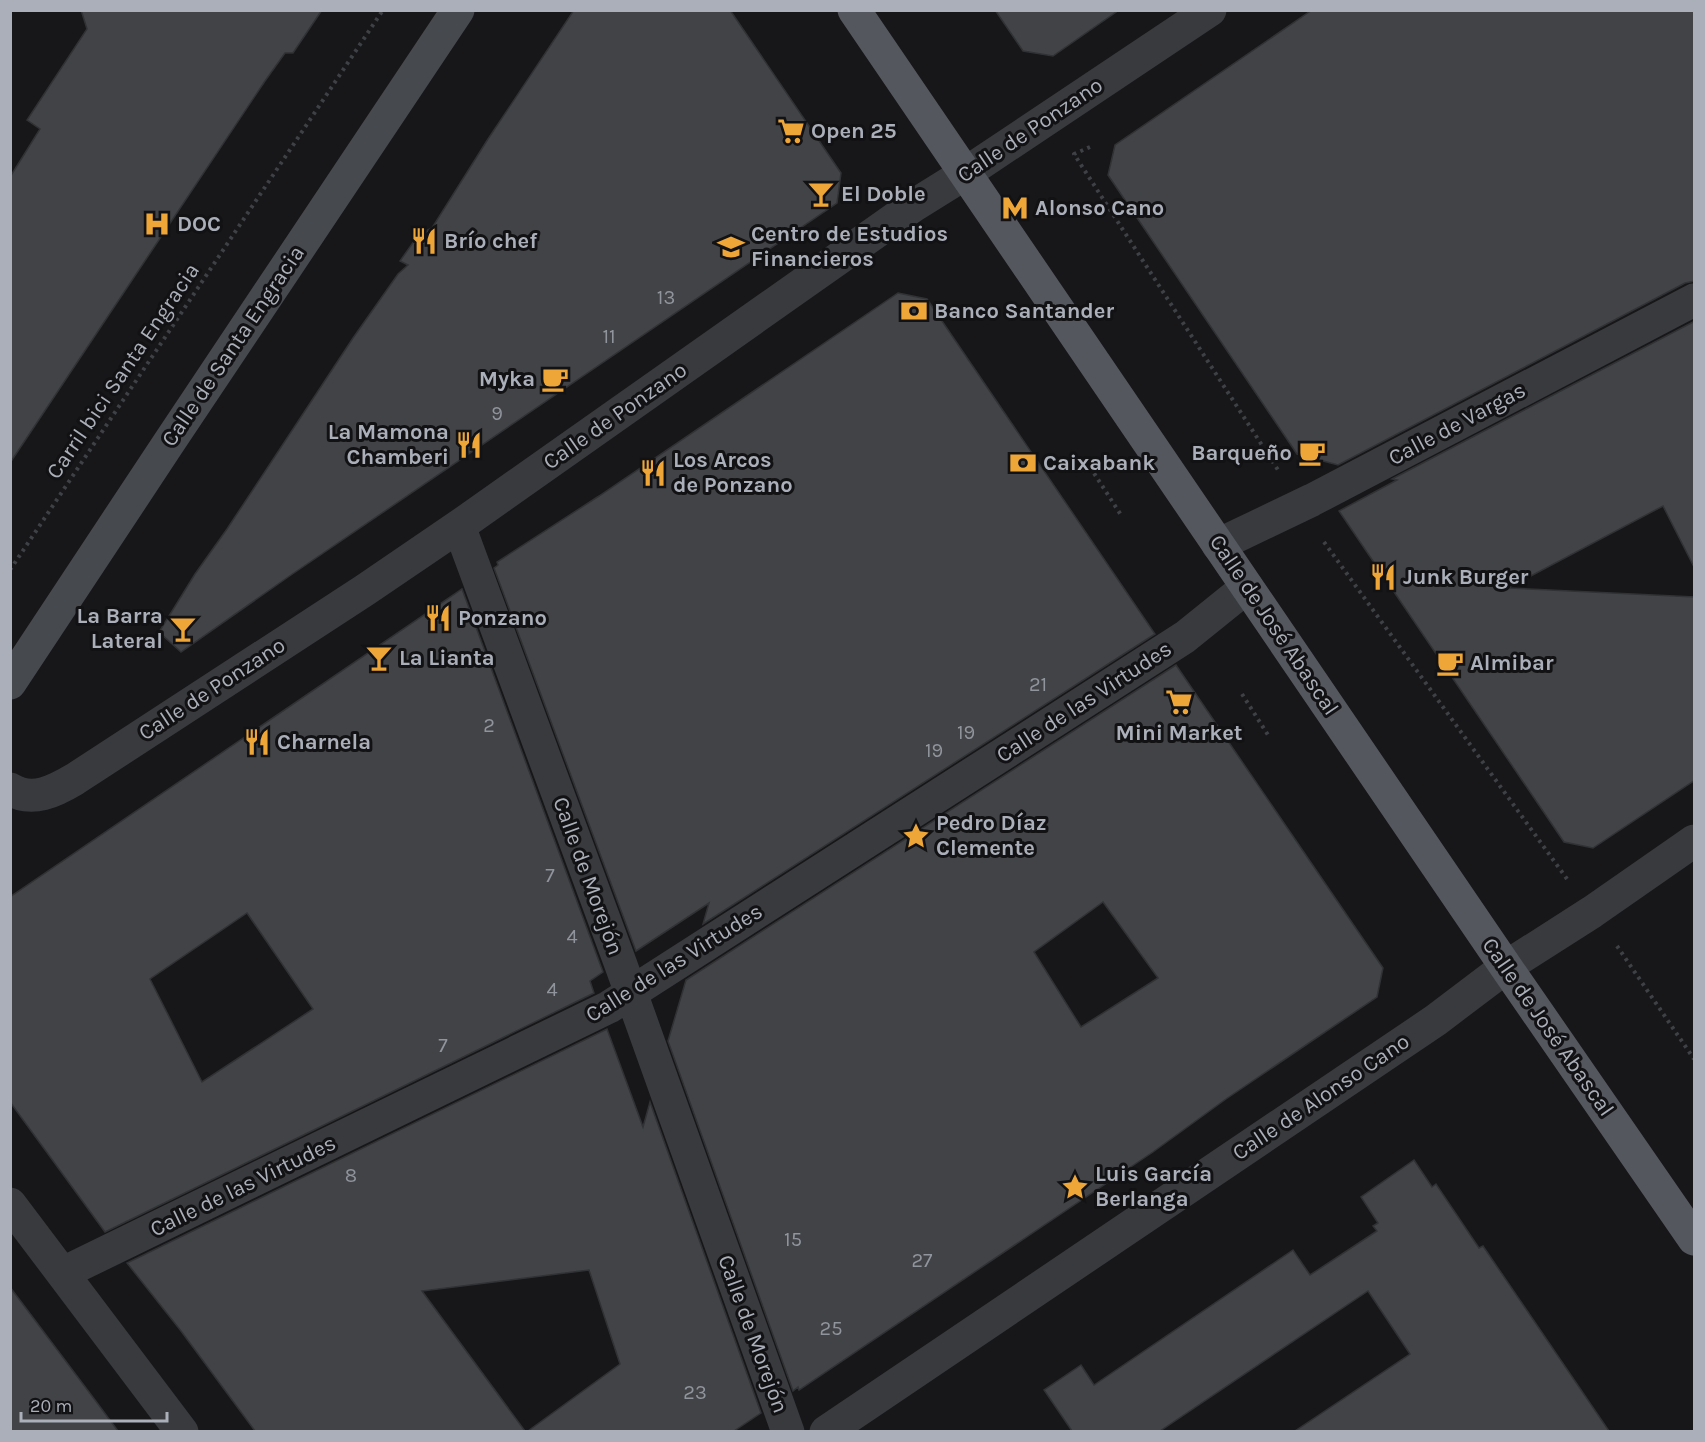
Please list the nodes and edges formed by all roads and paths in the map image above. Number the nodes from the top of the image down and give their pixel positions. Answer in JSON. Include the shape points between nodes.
{"nodes":[{"id":1,"x":383,"y":10,"type":"edge"},
{"id":2,"x":458,"y":10,"type":"edge"},
{"id":3,"x":854,"y":10,"type":"edge"},
{"id":4,"x":1210,"y":10,"type":"edge"},
{"id":5,"x":1090,"y":147,"type":"dead end"},
{"id":6,"x":966,"y":173,"type":"junction"},
{"id":7,"x":1695,"y":300,"type":"edge"},
{"id":8,"x":1090,"y":467,"type":"dead end"},
{"id":9,"x":1282,"y":475,"type":"dead end"},
{"id":10,"x":1121,"y":515,"type":"dead end"},
{"id":11,"x":459,"y":526,"type":"junction"},
{"id":12,"x":1321,"y":537,"type":"dead end"},
{"id":13,"x":1218,"y":545,"type":"junction"},
{"id":14,"x":10,"y":570,"type":"edge"},
{"id":15,"x":1247,"y":587,"type":"junction"},
{"id":16,"x":10,"y":683,"type":"edge"},
{"id":17,"x":1242,"y":694,"type":"dead end"},
{"id":18,"x":1268,"y":735,"type":"dead end"},
{"id":19,"x":10,"y":789,"type":"edge"},
{"id":20,"x":1695,"y":841,"type":"edge"},
{"id":21,"x":1573,"y":887,"type":"dead end"},
{"id":22,"x":1611,"y":938,"type":"dead end"},
{"id":23,"x":1506,"y":967,"type":"junction"},
{"id":24,"x":631,"y":994,"type":"junction"},
{"id":25,"x":1695,"y":1059,"type":"edge"},
{"id":26,"x":10,"y":1204,"type":"edge"},
{"id":27,"x":1695,"y":1239,"type":"edge"},
{"id":28,"x":63,"y":1273,"type":"junction"},
{"id":29,"x":182,"y":1431,"type":"edge"},
{"id":30,"x":788,"y":1431,"type":"edge"},
{"id":31,"x":826,"y":1431,"type":"edge"}],
"edges":[{"from":1,"to":14,"type":"path","name":"Carril bici Santa Engracia"},
{"from":2,"to":16,"type":"main road","name":"Calle de Santa Engracia"},
{"from":3,"to":6,"type":"main road","name":"Calle de José Abascal"},
{"from":4,"to":6,"type":"street","name":"Calle de Ponzano"},
{"from":5,"to":9,"type":"path","via":[[1074,154]]},
{"from":6,"to":11,"type":"street","name":"Calle de Ponzano","via":[[913,206]]},
{"from":6,"to":13,"type":"main road","name":"Calle de José Abascal"},
{"from":7,"to":13,"type":"street","name":"Calle de Vargas"},
{"from":8,"to":10,"type":"path"},
{"from":11,"to":19,"type":"street","name":"Calle de Ponzano","via":[[66,784],[32,796]]},
{"from":11,"to":24,"type":"street","name":"Calle de Morejón"},
{"from":12,"to":21,"type":"path"},
{"from":13,"to":15,"type":"main road","name":"Calle de José Abascal"},
{"from":15,"to":23,"type":"main road","name":"Calle de José Abascal"},
{"from":15,"to":24,"type":"street","name":"Calle de las Virtudes","via":[[1185,638]]},
{"from":17,"to":18,"type":"path"},
{"from":20,"to":23,"type":"street","name":"Calle de Alonso Cano"},
{"from":22,"to":25,"type":"path"},
{"from":23,"to":27,"type":"main road","name":"Calle de José Abascal"},
{"from":23,"to":31,"type":"street","name":"Calle de Alonso Cano","via":[[1429,1025]]},
{"from":24,"to":28,"type":"street","name":"Calle de las Virtudes"},
{"from":24,"to":30,"type":"street","name":"Calle de Morejón"},
{"from":26,"to":28,"type":"street"},
{"from":28,"to":29,"type":"street"}]}
